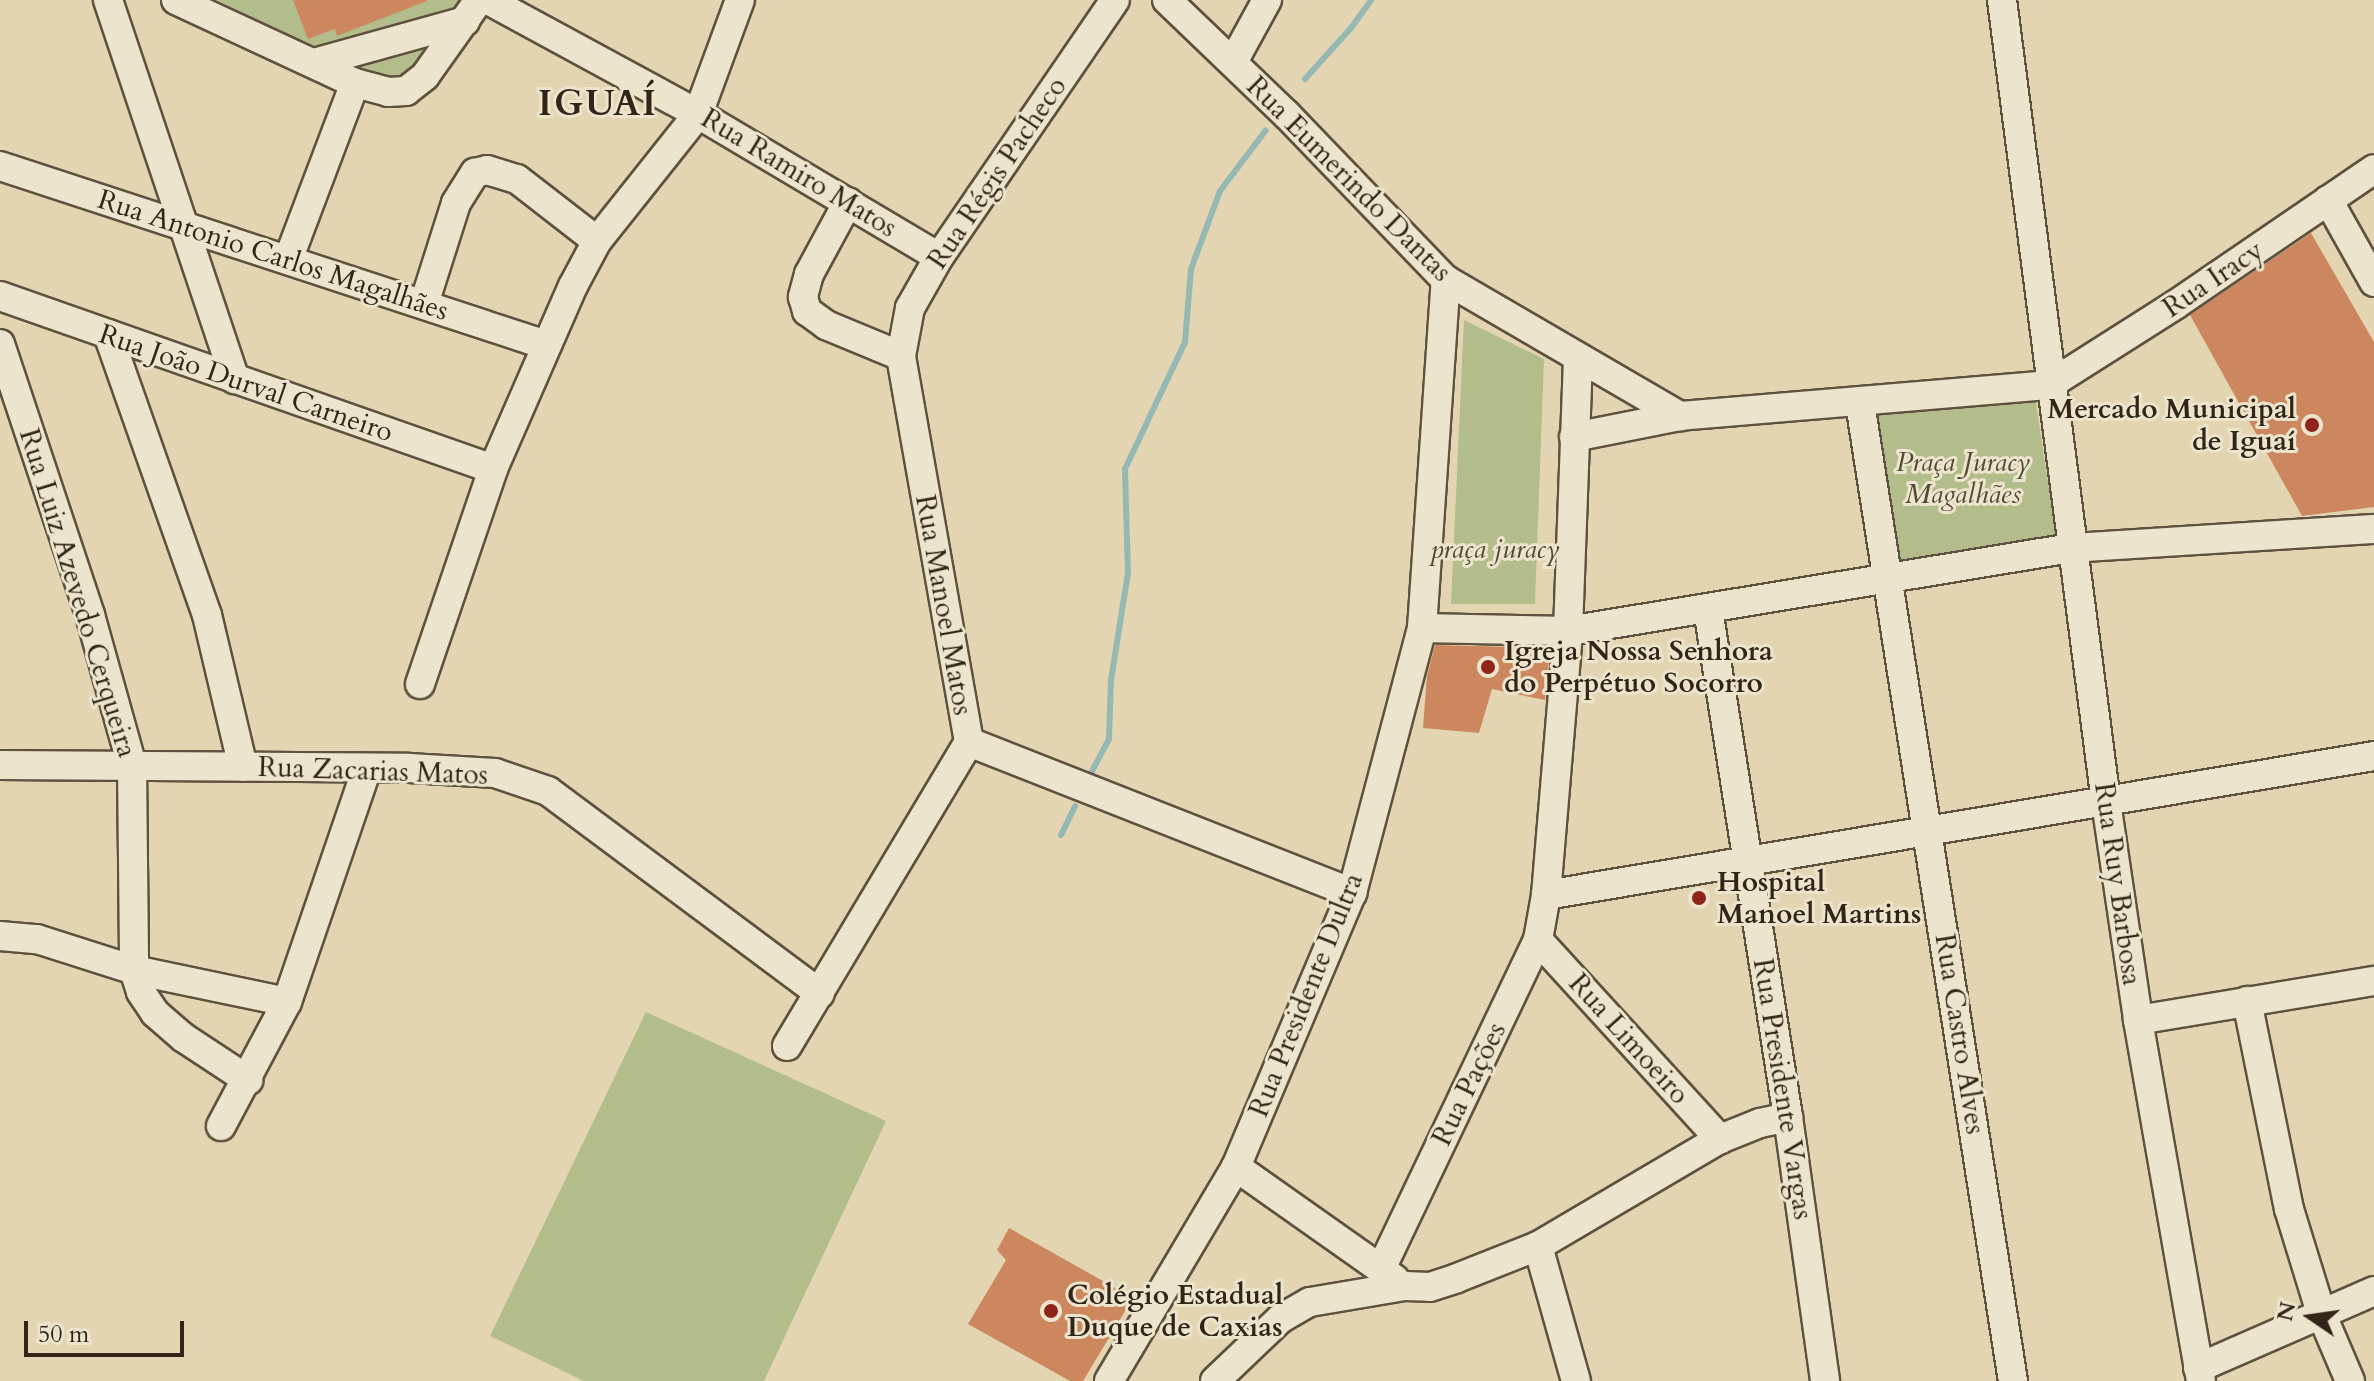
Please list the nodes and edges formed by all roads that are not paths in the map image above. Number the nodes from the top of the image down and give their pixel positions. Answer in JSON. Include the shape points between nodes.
{"nodes":[{"id":1,"x":108,"y":0,"type":"edge"},
{"id":2,"x":176,"y":0,"type":"edge"},
{"id":3,"x":488,"y":0,"type":"edge"},
{"id":4,"x":740,"y":0,"type":"edge"},
{"id":5,"x":1115,"y":0,"type":"edge"},
{"id":6,"x":1167,"y":0,"type":"edge"},
{"id":7,"x":1267,"y":0,"type":"edge"},
{"id":8,"x":2002,"y":0,"type":"edge"},
{"id":9,"x":472,"y":10,"type":"edge"},
{"id":10,"x":1233,"y":62,"type":"junction"},
{"id":11,"x":314,"y":63,"type":"junction"},
{"id":12,"x":355,"y":83,"type":"junction"},
{"id":13,"x":698,"y":114,"type":"junction"},
{"id":14,"x":0,"y":166,"type":"edge"},
{"id":15,"x":2374,"y":169,"type":"edge"},
{"id":16,"x":2328,"y":200,"type":"junction"},
{"id":17,"x":848,"y":202,"type":"junction"},
{"id":18,"x":182,"y":226,"type":"junction"},
{"id":19,"x":597,"y":241,"type":"junction"},
{"id":20,"x":939,"y":257,"type":"junction"},
{"id":21,"x":288,"y":260,"type":"junction"},
{"id":22,"x":1446,"y":280,"type":"junction"},
{"id":23,"x":2374,"y":282,"type":"edge"},
{"id":24,"x":0,"y":296,"type":"edge"},
{"id":25,"x":424,"y":304,"type":"junction"},
{"id":26,"x":108,"y":334,"type":"junction"},
{"id":27,"x":0,"y":344,"type":"edge"},
{"id":28,"x":546,"y":345,"type":"junction"},
{"id":29,"x":901,"y":356,"type":"junction"},
{"id":30,"x":1578,"y":359,"type":"junction"},
{"id":31,"x":235,"y":379,"type":"junction"},
{"id":32,"x":2049,"y":385,"type":"junction"},
{"id":33,"x":1860,"y":403,"type":"junction"},
{"id":34,"x":1680,"y":416,"type":"junction"},
{"id":35,"x":1574,"y":437,"type":"junction"},
{"id":36,"x":493,"y":469,"type":"junction"},
{"id":37,"x":2371,"y":537,"type":"edge"},
{"id":38,"x":2071,"y":548,"type":"junction"},
{"id":39,"x":1889,"y":580,"type":"junction"},
{"id":40,"x":1708,"y":609,"type":"junction"},
{"id":41,"x":1428,"y":628,"type":"junction"},
{"id":42,"x":1568,"y":631,"type":"junction"},
{"id":43,"x":420,"y":684,"type":"dead end"},
{"id":44,"x":969,"y":742,"type":"junction"},
{"id":45,"x":2374,"y":756,"type":"edge"},
{"id":46,"x":0,"y":765,"type":"edge"},
{"id":47,"x":132,"y":765,"type":"junction"},
{"id":48,"x":243,"y":767,"type":"junction"},
{"id":49,"x":367,"y":768,"type":"junction"},
{"id":50,"x":2106,"y":802,"type":"junction"},
{"id":51,"x":1930,"y":830,"type":"junction"},
{"id":52,"x":1748,"y":860,"type":"junction"},
{"id":53,"x":1352,"y":893,"type":"junction"},
{"id":54,"x":1546,"y":895,"type":"junction"},
{"id":55,"x":0,"y":936,"type":"edge"},
{"id":56,"x":1538,"y":940,"type":"junction"},
{"id":57,"x":134,"y":970,"type":"junction"},
{"id":58,"x":2374,"y":981,"type":"edge"},
{"id":59,"x":820,"y":994,"type":"junction"},
{"id":60,"x":2247,"y":1001,"type":"junction"},
{"id":61,"x":287,"y":1002,"type":"junction"},
{"id":62,"x":2138,"y":1020,"type":"junction"},
{"id":63,"x":787,"y":1046,"type":"dead end"},
{"id":64,"x":248,"y":1080,"type":"junction"},
{"id":65,"x":1788,"y":1117,"type":"junction"},
{"id":66,"x":221,"y":1126,"type":"dead end"},
{"id":67,"x":1720,"y":1139,"type":"junction"},
{"id":68,"x":1236,"y":1167,"type":"junction"},
{"id":69,"x":1538,"y":1246,"type":"junction"},
{"id":70,"x":1381,"y":1269,"type":"junction"},
{"id":71,"x":1405,"y":1286,"type":"junction"},
{"id":72,"x":2374,"y":1291,"type":"edge"},
{"id":73,"x":2321,"y":1313,"type":"junction"},
{"id":74,"x":2200,"y":1375,"type":"edge"},
{"id":75,"x":1109,"y":1381,"type":"edge"},
{"id":76,"x":1215,"y":1381,"type":"edge"},
{"id":77,"x":1576,"y":1381,"type":"edge"},
{"id":78,"x":1825,"y":1381,"type":"edge"},
{"id":79,"x":2013,"y":1381,"type":"edge"},
{"id":80,"x":2350,"y":1381,"type":"edge"}],
"edges":[{"from":1,"to":18,"type":"street"},
{"from":2,"to":11,"type":"street"},
{"from":3,"to":13,"type":"street","name":"Rua Ramiro Matos"},
{"from":4,"to":13,"type":"street"},
{"from":5,"to":20,"type":"street","name":"Rua Régis Pacheco"},
{"from":6,"to":10,"type":"street","name":"Rua Eumerindo Dantas"},
{"from":7,"to":10,"type":"street"},
{"from":8,"to":32,"type":"street","name":"Rua Ruy Barbosa"},
{"from":9,"to":11,"type":"street"},
{"from":9,"to":12,"type":"street","via":[[425,76],[406,91]]},
{"from":10,"to":22,"type":"street","name":"Rua Eumerindo Dantas"},
{"from":11,"to":12,"type":"street"},
{"from":12,"to":21,"type":"street"},
{"from":13,"to":17,"type":"street","name":"Rua Ramiro Matos"},
{"from":13,"to":19,"type":"street"},
{"from":14,"to":18,"type":"street","name":"Rua Antonio Carlos Magalhães"},
{"from":15,"to":16,"type":"street","name":"Rua Iracy"},
{"from":16,"to":23,"type":"street"},
{"from":16,"to":32,"type":"street","name":"Rua Iracy"},
{"from":17,"to":20,"type":"street","name":"Rua Ramiro Matos"},
{"from":17,"to":29,"type":"street","via":[[809,274],[803,297],[807,311],[826,325]]},
{"from":18,"to":21,"type":"street","name":"Rua Antonio Carlos Magalhães"},
{"from":18,"to":31,"type":"street"},
{"from":19,"to":25,"type":"street","via":[[517,179],[487,170],[475,173],[456,203]]},
{"from":19,"to":28,"type":"street"},
{"from":20,"to":29,"type":"street","name":"Rua Régis Pacheco","via":[[910,308]]},
{"from":21,"to":25,"type":"street","name":"Rua Antonio Carlos Magalhães"},
{"from":22,"to":30,"type":"street","name":"Rua Eumerindo Dantas"},
{"from":22,"to":41,"type":"street"},
{"from":24,"to":26,"type":"street","name":"Rua João Durval Carneiro"},
{"from":25,"to":28,"type":"street","name":"Rua Antonio Carlos Magalhães"},
{"from":26,"to":31,"type":"street","name":"Rua João Durval Carneiro"},
{"from":26,"to":48,"type":"street","via":[[207,615]]},
{"from":27,"to":47,"type":"street","name":"Rua Luiz Azevedo Cerqueira","via":[[90,615]]},
{"from":28,"to":36,"type":"street"},
{"from":29,"to":44,"type":"street","name":"Rua Manoel Matos"},
{"from":30,"to":34,"type":"street","name":"Rua Eumerindo Dantas"},
{"from":30,"to":35,"type":"street","name":"Rua Pações"},
{"from":31,"to":36,"type":"street","name":"Rua João Durval Carneiro"},
{"from":32,"to":33,"type":"street"},
{"from":32,"to":38,"type":"street","name":"Rua Ruy Barbosa"},
{"from":33,"to":34,"type":"street"},
{"from":33,"to":39,"type":"street","name":"Rua Castro Alves"},
{"from":34,"to":35,"type":"street"},
{"from":35,"to":42,"type":"street","name":"Rua Pações"},
{"from":36,"to":43,"type":"street"},
{"from":37,"to":38,"type":"street"},
{"from":38,"to":39,"type":"street"},
{"from":38,"to":50,"type":"street","name":"Rua Ruy Barbosa"},
{"from":39,"to":40,"type":"street"},
{"from":39,"to":51,"type":"street","name":"Rua Castro Alves"},
{"from":40,"to":42,"type":"street"},
{"from":40,"to":52,"type":"street","name":"Rua Presidente Vargas"},
{"from":41,"to":41,"type":"street","via":[[1432,621],[1449,299],[1560,355],[1552,626],[1449,623]]},
{"from":41,"to":42,"type":"street"},
{"from":41,"to":53,"type":"street","name":"Rua Presidente Dultra"},
{"from":42,"to":54,"type":"street","name":"Rua Pações"},
{"from":44,"to":53,"type":"street"},
{"from":44,"to":59,"type":"street","name":"Rua Manoel Matos"},
{"from":45,"to":50,"type":"street"},
{"from":46,"to":47,"type":"street","name":"Rua Zacarias Matos"},
{"from":47,"to":48,"type":"street","name":"Rua Zacarias Matos"},
{"from":47,"to":57,"type":"street","name":"Rua Luiz Azevedo Cerqueira"},
{"from":48,"to":49,"type":"street","name":"Rua Zacarias Matos"},
{"from":49,"to":59,"type":"street","name":"Rua Zacarias Matos","via":[[495,773],[548,791]]},
{"from":49,"to":61,"type":"street"},
{"from":50,"to":51,"type":"street"},
{"from":50,"to":62,"type":"street","name":"Rua Ruy Barbosa"},
{"from":51,"to":52,"type":"street"},
{"from":51,"to":79,"type":"street","name":"Rua Castro Alves"},
{"from":52,"to":54,"type":"street"},
{"from":52,"to":65,"type":"street","name":"Rua Presidente Vargas"},
{"from":53,"to":68,"type":"street","name":"Rua Presidente Dultra"},
{"from":54,"to":56,"type":"street","name":"Rua Pações"},
{"from":55,"to":57,"type":"street","via":[[64,945]]},
{"from":56,"to":67,"type":"street","name":"Rua Limoeiro"},
{"from":56,"to":70,"type":"street","name":"Rua Pações"},
{"from":57,"to":61,"type":"street"},
{"from":57,"to":64,"type":"street","name":"Rua Luiz Azevedo Cerqueira","via":[[155,1013]]},
{"from":58,"to":60,"type":"street"},
{"from":59,"to":63,"type":"street","name":"Rua Manoel Matos"},
{"from":60,"to":62,"type":"street"},
{"from":60,"to":73,"type":"street","via":[[2289,1209]]},
{"from":61,"to":64,"type":"street"},
{"from":62,"to":74,"type":"street","name":"Rua Ruy Barbosa"},
{"from":64,"to":66,"type":"street"},
{"from":65,"to":67,"type":"street"},
{"from":65,"to":78,"type":"street","name":"Rua Presidente Vargas"},
{"from":67,"to":69,"type":"street"},
{"from":68,"to":70,"type":"street"},
{"from":68,"to":75,"type":"street","name":"Rua Presidente Dultra"},
{"from":69,"to":71,"type":"street","via":[[1430,1287]]},
{"from":69,"to":77,"type":"street"},
{"from":70,"to":71,"type":"street"},
{"from":71,"to":76,"type":"street","via":[[1310,1302],[1280,1319]]},
{"from":72,"to":73,"type":"street"},
{"from":73,"to":74,"type":"street"},
{"from":73,"to":80,"type":"street"}]}
